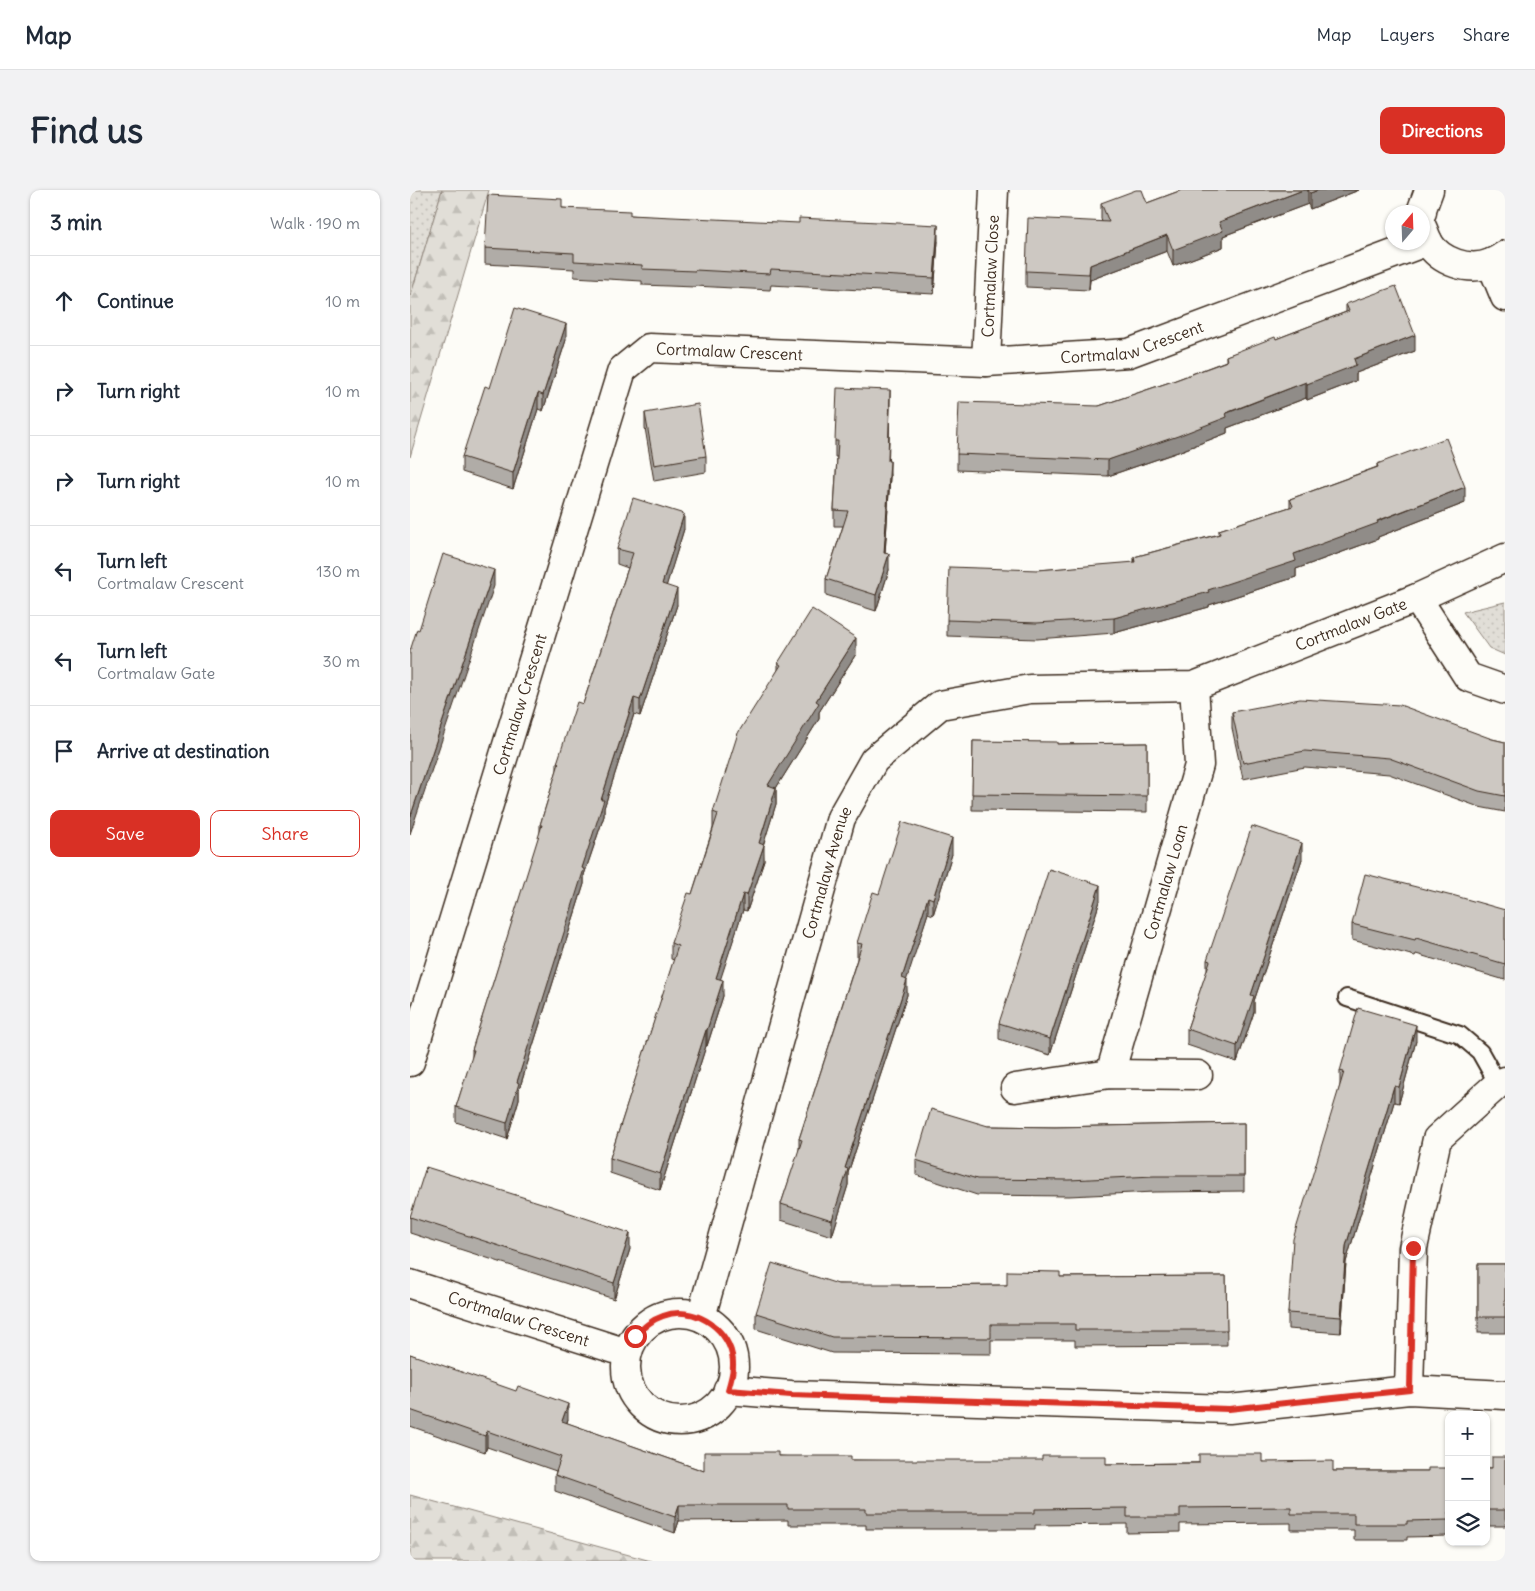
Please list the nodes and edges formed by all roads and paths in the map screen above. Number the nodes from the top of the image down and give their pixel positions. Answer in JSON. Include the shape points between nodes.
{"nodes":[{"id":1,"x":994,"y":190,"type":"edge"},
{"id":2,"x":1429,"y":190,"type":"edge"},
{"id":3,"x":1424,"y":205,"type":"edge"},
{"id":4,"x":1430,"y":242,"type":"edge"},
{"id":5,"x":1385,"y":250,"type":"edge"},
{"id":6,"x":1498,"y":259,"type":"edge"},
{"id":7,"x":1505,"y":297,"type":"edge"},
{"id":8,"x":986,"y":362,"type":"junction"},
{"id":9,"x":1505,"y":558,"type":"edge"},
{"id":10,"x":1417,"y":598,"type":"junction"},
{"id":11,"x":1194,"y":686,"type":"junction"},
{"id":12,"x":1505,"y":690,"type":"edge"},
{"id":13,"x":1347,"y":998,"type":"dead end"},
{"id":14,"x":410,"y":1062,"type":"edge"},
{"id":15,"x":1110,"y":1074,"type":"junction"},
{"id":16,"x":1198,"y":1075,"type":"dead end"},
{"id":17,"x":1502,"y":1082,"type":"edge"},
{"id":18,"x":1015,"y":1088,"type":"dead end"},
{"id":19,"x":410,"y":1284,"type":"edge"},
{"id":20,"x":701,"y":1317,"type":"junction"},
{"id":21,"x":627,"y":1353,"type":"junction"},
{"id":22,"x":728,"y":1390,"type":"junction"},
{"id":23,"x":1410,"y":1390,"type":"junction"},
{"id":24,"x":1505,"y":1395,"type":"edge"}],
"edges":[{"from":1,"to":8,"type":"street","name":"Cortmalaw Close"},
{"from":2,"to":3,"type":"street"},
{"from":4,"to":6,"type":"street","via":[[1449,261],[1463,266],[1477,266]]},
{"from":5,"to":8,"type":"street","name":"Cortmalaw Crescent","via":[[1129,353]]},
{"from":6,"to":7,"type":"street"},
{"from":8,"to":14,"type":"street","name":"Cortmalaw Crescent","via":[[649,348],[622,370]]},
{"from":9,"to":10,"type":"street","name":"Cortmalaw Gate"},
{"from":10,"to":11,"type":"street","name":"Cortmalaw Gate"},
{"from":10,"to":12,"type":"street","via":[[1468,677]]},
{"from":11,"to":15,"type":"street","name":"Cortmalaw Loan","via":[[1199,765]]},
{"from":11,"to":20,"type":"street","name":"Cortmalaw Avenue","via":[[1030,689],[940,705],[874,760],[841,818]]},
{"from":13,"to":17,"type":"lane","via":[[1460,1035],[1480,1052]]},
{"from":15,"to":16,"type":"street"},
{"from":15,"to":18,"type":"street"},
{"from":17,"to":23,"type":"street","via":[[1437,1139],[1413,1248]]},
{"from":19,"to":21,"type":"street","name":"Cortmalaw Crescent"},
{"from":20,"to":21,"type":"street","via":[[682,1312],[664,1315],[648,1323],[635,1336]]},
{"from":20,"to":22,"type":"street","via":[[715,1326],[733,1356],[733,1374]]},
{"from":21,"to":22,"type":"street","via":[[625,1371],[630,1388],[639,1402],[653,1414],[670,1420],[704,1415]]},
{"from":22,"to":23,"type":"street","via":[[791,1395],[1229,1409]]},
{"from":23,"to":24,"type":"street"}]}
